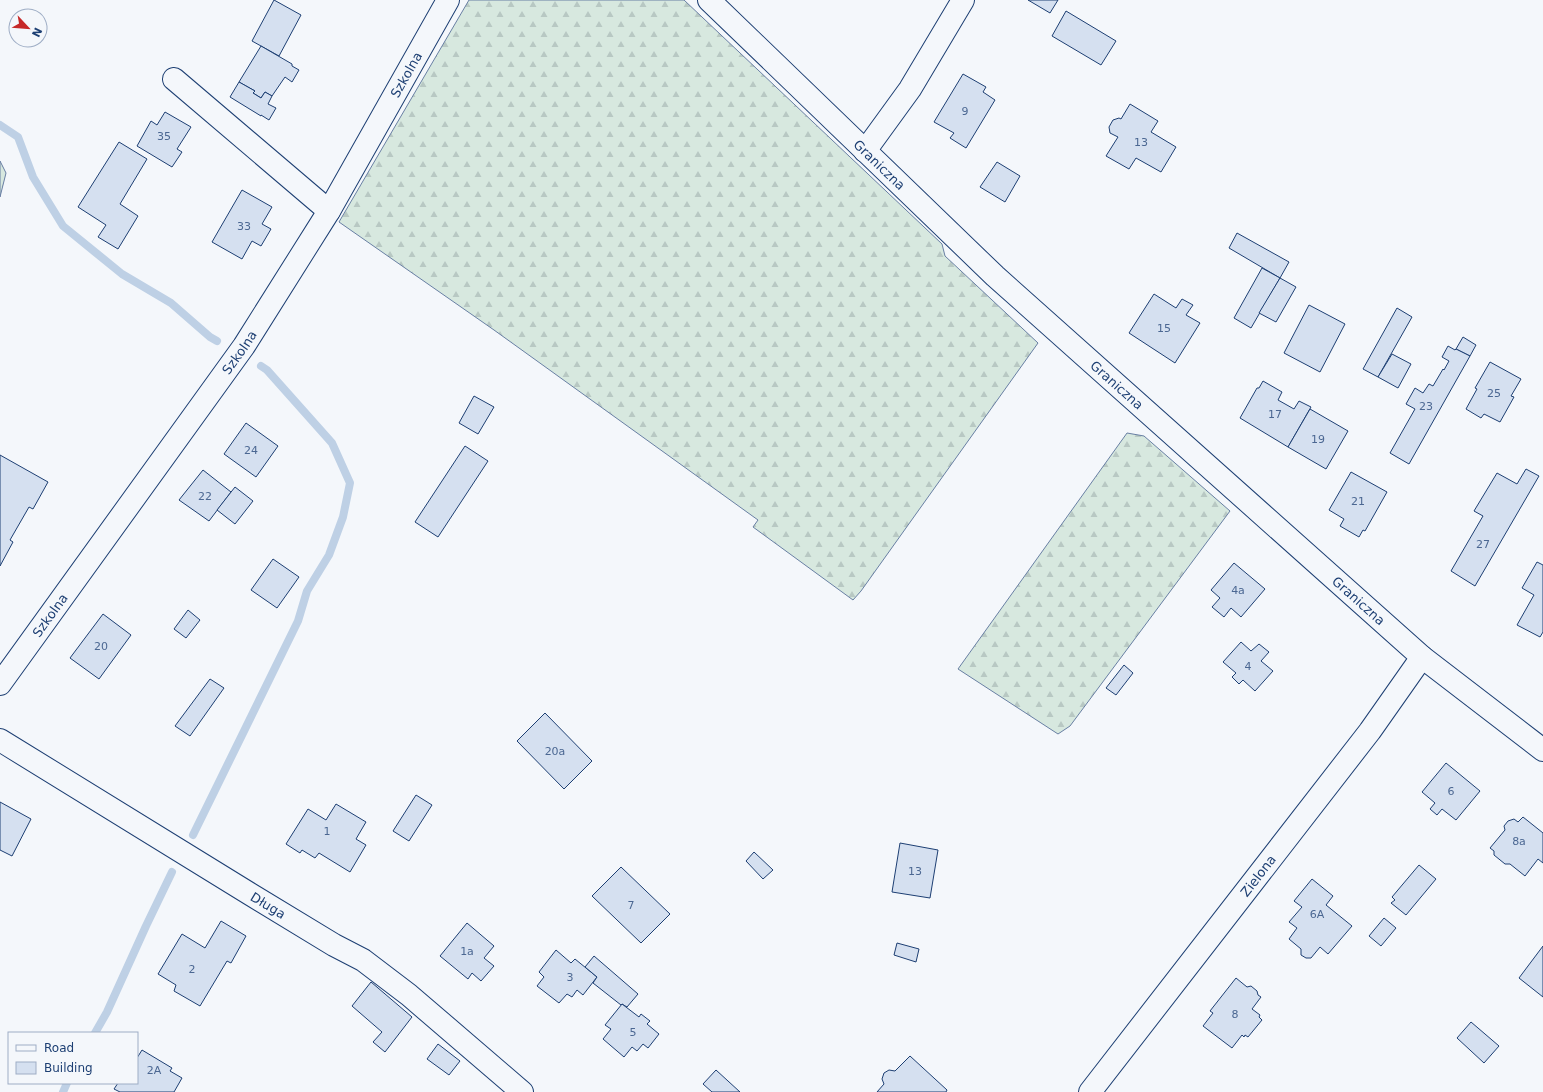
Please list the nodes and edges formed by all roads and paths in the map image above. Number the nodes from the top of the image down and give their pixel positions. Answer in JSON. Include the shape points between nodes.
{"nodes":[{"id":1,"x":448,"y":0,"type":"edge"},
{"id":2,"x":709,"y":0,"type":"edge"},
{"id":3,"x":963,"y":0,"type":"edge"},
{"id":4,"x":174,"y":79,"type":"dead end"},
{"id":5,"x":864,"y":151,"type":"junction"},
{"id":6,"x":329,"y":211,"type":"junction"},
{"id":7,"x":1422,"y":657,"type":"junction"},
{"id":8,"x":0,"y":684,"type":"edge"},
{"id":9,"x":0,"y":740,"type":"edge"},
{"id":10,"x":1543,"y":750,"type":"edge"},
{"id":11,"x":522,"y":1092,"type":"edge"},
{"id":12,"x":1090,"y":1092,"type":"edge"}],
"edges":[{"from":1,"to":6,"type":"street","name":"Szkolna"},
{"from":2,"to":5,"type":"street","name":"Graniczna"},
{"from":3,"to":5,"type":"street","via":[[910,89]]},
{"from":4,"to":6,"type":"street"},
{"from":5,"to":7,"type":"street","name":"Graniczna","via":[[996,276]]},
{"from":6,"to":8,"type":"street","name":"Szkolna","via":[[244,346]]},
{"from":7,"to":10,"type":"street","name":"Graniczna"},
{"from":7,"to":12,"type":"street","name":"Zielona","via":[[1370,731]]},
{"from":9,"to":11,"type":"street","name":"Długa","via":[[334,945],[363,960],[409,995]]}]}
